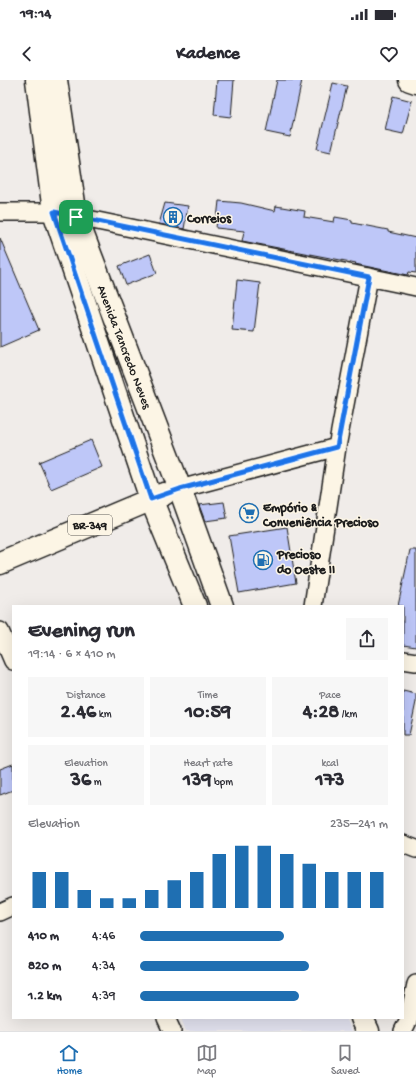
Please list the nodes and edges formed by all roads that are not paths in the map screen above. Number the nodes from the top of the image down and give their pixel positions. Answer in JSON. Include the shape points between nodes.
{"nodes":[{"id":1,"x":37,"y":80,"type":"edge"},
{"id":2,"x":56,"y":80,"type":"edge"},
{"id":3,"x":410,"y":80,"type":"edge"},
{"id":4,"x":416,"y":82,"type":"edge"},
{"id":5,"x":0,"y":212,"type":"edge"},
{"id":6,"x":54,"y":212,"type":"junction"},
{"id":7,"x":76,"y":217,"type":"junction"},
{"id":8,"x":369,"y":277,"type":"junction"},
{"id":9,"x":416,"y":287,"type":"edge"},
{"id":10,"x":337,"y":447,"type":"junction"},
{"id":11,"x":180,"y":489,"type":"junction"},
{"id":12,"x":151,"y":499,"type":"junction"},
{"id":13,"x":0,"y":562,"type":"edge"},
{"id":14,"x":195,"y":605,"type":"edge"},
{"id":15,"x":222,"y":605,"type":"edge"},
{"id":16,"x":313,"y":605,"type":"edge"},
{"id":17,"x":0,"y":631,"type":"edge"},
{"id":18,"x":12,"y":659,"type":"edge"},
{"id":19,"x":404,"y":660,"type":"edge"},
{"id":20,"x":416,"y":662,"type":"edge"},
{"id":21,"x":404,"y":844,"type":"edge"},
{"id":22,"x":416,"y":849,"type":"edge"},
{"id":23,"x":12,"y":906,"type":"edge"},
{"id":24,"x":0,"y":912,"type":"edge"},
{"id":25,"x":416,"y":984,"type":"edge"},
{"id":26,"x":166,"y":1019,"type":"edge"},
{"id":27,"x":362,"y":1019,"type":"edge"},
{"id":28,"x":409,"y":1025,"type":"edge"},
{"id":29,"x":172,"y":1031,"type":"edge"},
{"id":30,"x":368,"y":1031,"type":"edge"}],
"edges":[{"from":1,"to":6,"type":"main road","name":"Avenida Tancredo Neves"},
{"from":2,"to":7,"type":"main road","name":"Avenida Tancredo Neves"},
{"from":3,"to":4,"type":"main road"},
{"from":5,"to":6,"type":"street"},
{"from":6,"to":7,"type":"street"},
{"from":6,"to":12,"type":"main road","name":"Avenida Tancredo Neves"},
{"from":7,"to":8,"type":"street"},
{"from":7,"to":11,"type":"main road","name":"Avenida Tancredo Neves"},
{"from":8,"to":9,"type":"street"},
{"from":8,"to":10,"type":"street"},
{"from":10,"to":11,"type":"street"},
{"from":10,"to":16,"type":"street"},
{"from":11,"to":12,"type":"main road","number":"BR-349"},
{"from":11,"to":15,"type":"main road","name":"Avenida Tancredo Neves"},
{"from":12,"to":13,"type":"main road","number":"BR-349"},
{"from":12,"to":14,"type":"main road","name":"Avenida Tancredo Neves"},
{"from":17,"to":18,"type":"street"},
{"from":19,"to":20,"type":"street"},
{"from":21,"to":22,"type":"street"},
{"from":23,"to":24,"type":"street"},
{"from":25,"to":28,"type":"street"},
{"from":26,"to":29,"type":"street"},
{"from":27,"to":30,"type":"main road"}]}
